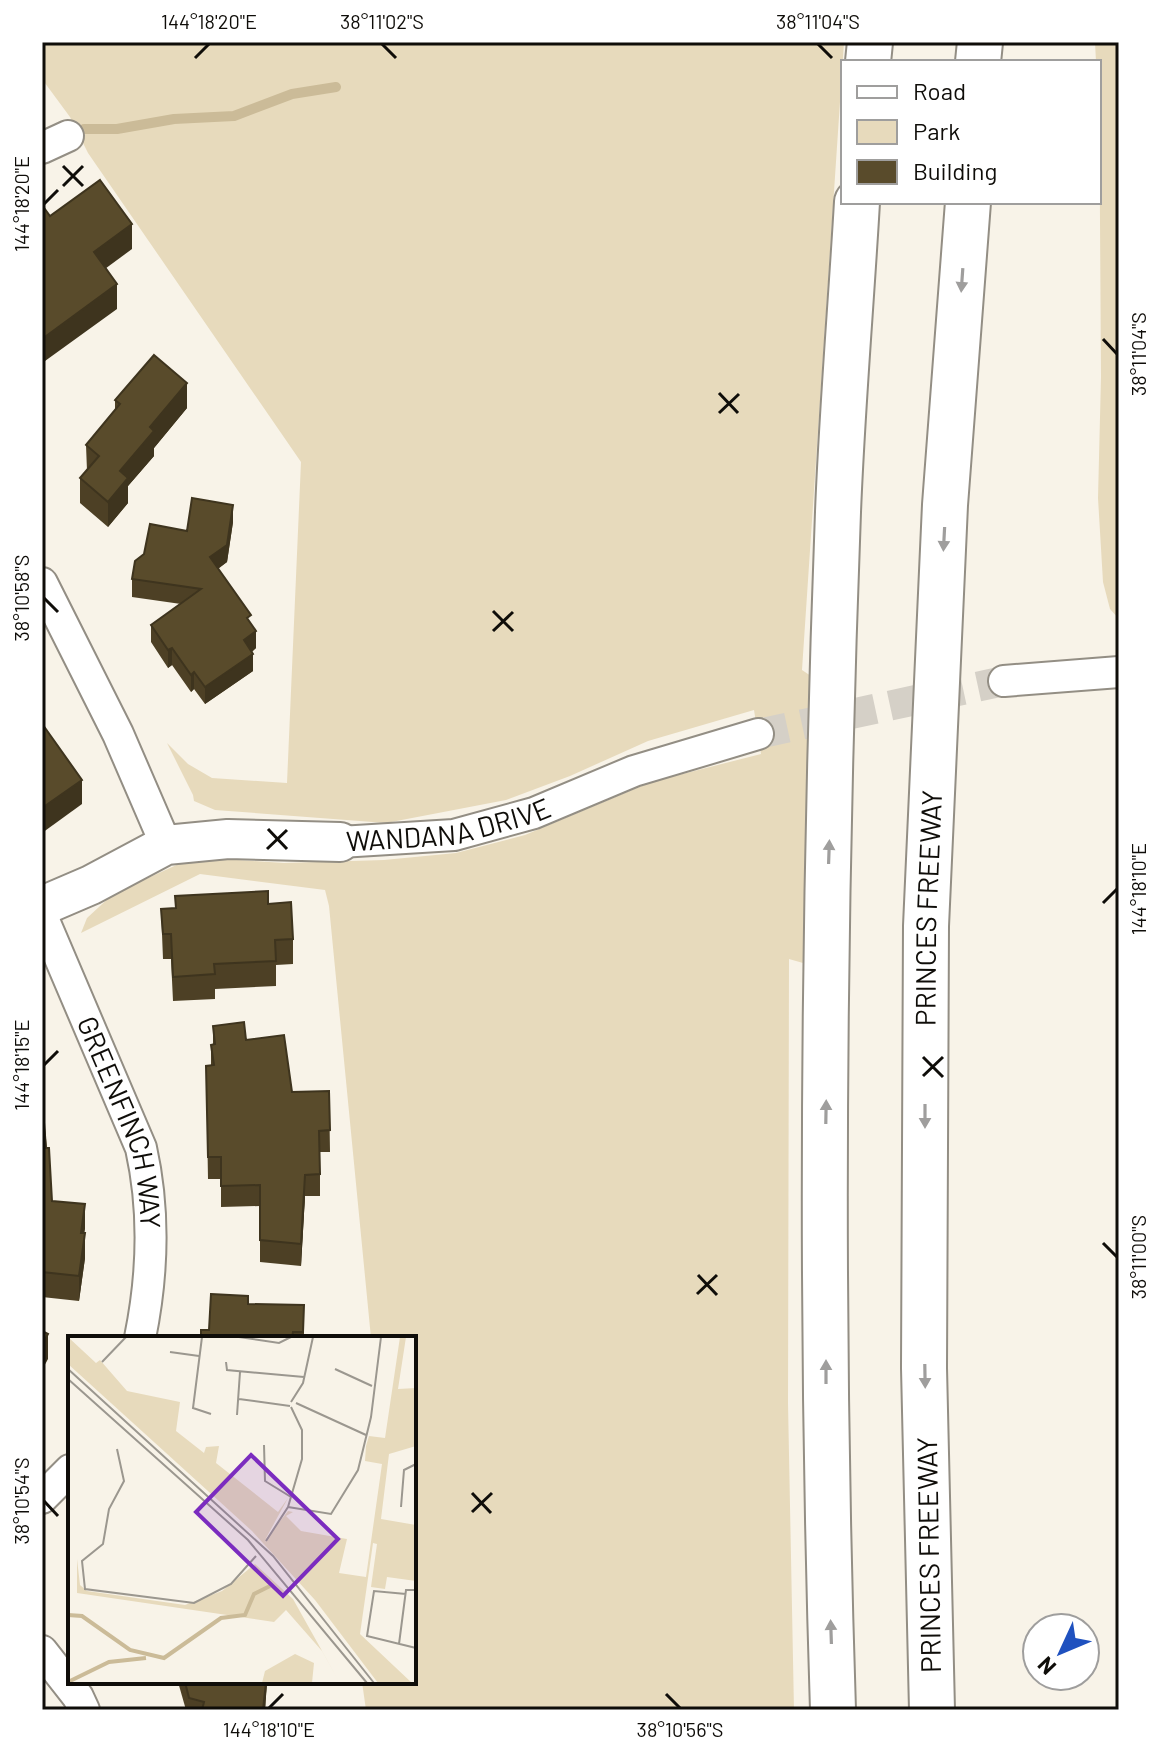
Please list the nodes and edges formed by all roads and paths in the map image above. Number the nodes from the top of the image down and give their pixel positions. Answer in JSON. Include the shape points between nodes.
{"nodes":[{"id":1,"x":857,"y":204,"type":"edge"},
{"id":2,"x":968,"y":204,"type":"edge"},
{"id":3,"x":42,"y":583,"type":"edge"},
{"id":4,"x":1119,"y":672,"type":"edge"},
{"id":5,"x":1004,"y":681,"type":"tunnel mouth"},
{"id":6,"x":758,"y":734,"type":"tunnel mouth"},
{"id":7,"x":340,"y":842,"type":"joint"},
{"id":8,"x":166,"y":845,"type":"junction"},
{"id":9,"x":42,"y":906,"type":"edge"},
{"id":10,"x":42,"y":916,"type":"edge"},
{"id":11,"x":140,"y":1336,"type":"edge"},
{"id":12,"x":68,"y":1472,"type":"edge"},
{"id":13,"x":42,"y":1498,"type":"edge"},
{"id":14,"x":42,"y":1651,"type":"edge"},
{"id":15,"x":84,"y":1710,"type":"edge"},
{"id":16,"x":833,"y":1710,"type":"edge"},
{"id":17,"x":932,"y":1710,"type":"edge"}],
"edges":[{"from":16,"to":1,"type":"highway","one_way":true,"via":[[825,1203],[828,877],[838,510]]},
{"from":2,"to":17,"type":"highway","name":"PRINCES FREEWAY","one_way":true,"via":[[945,505],[926,926],[924,1368]]},
{"from":3,"to":8,"type":"street","via":[[118,734]]},
{"from":4,"to":5,"type":"street"},
{"from":6,"to":7,"type":"street","name":"WANDANA DRIVE","via":[[634,771],[534,813],[454,835]]},
{"from":7,"to":8,"type":"street","name":"WANDANA DRIVE","via":[[228,839]]},
{"from":8,"to":9,"type":"street","name":"WANDANA DRIVE"},
{"from":10,"to":11,"type":"street","name":"GREENFINCH WAY","via":[[144,1162],[152,1235]]},
{"from":12,"to":13,"type":"street"},
{"from":14,"to":15,"type":"street"}]}
